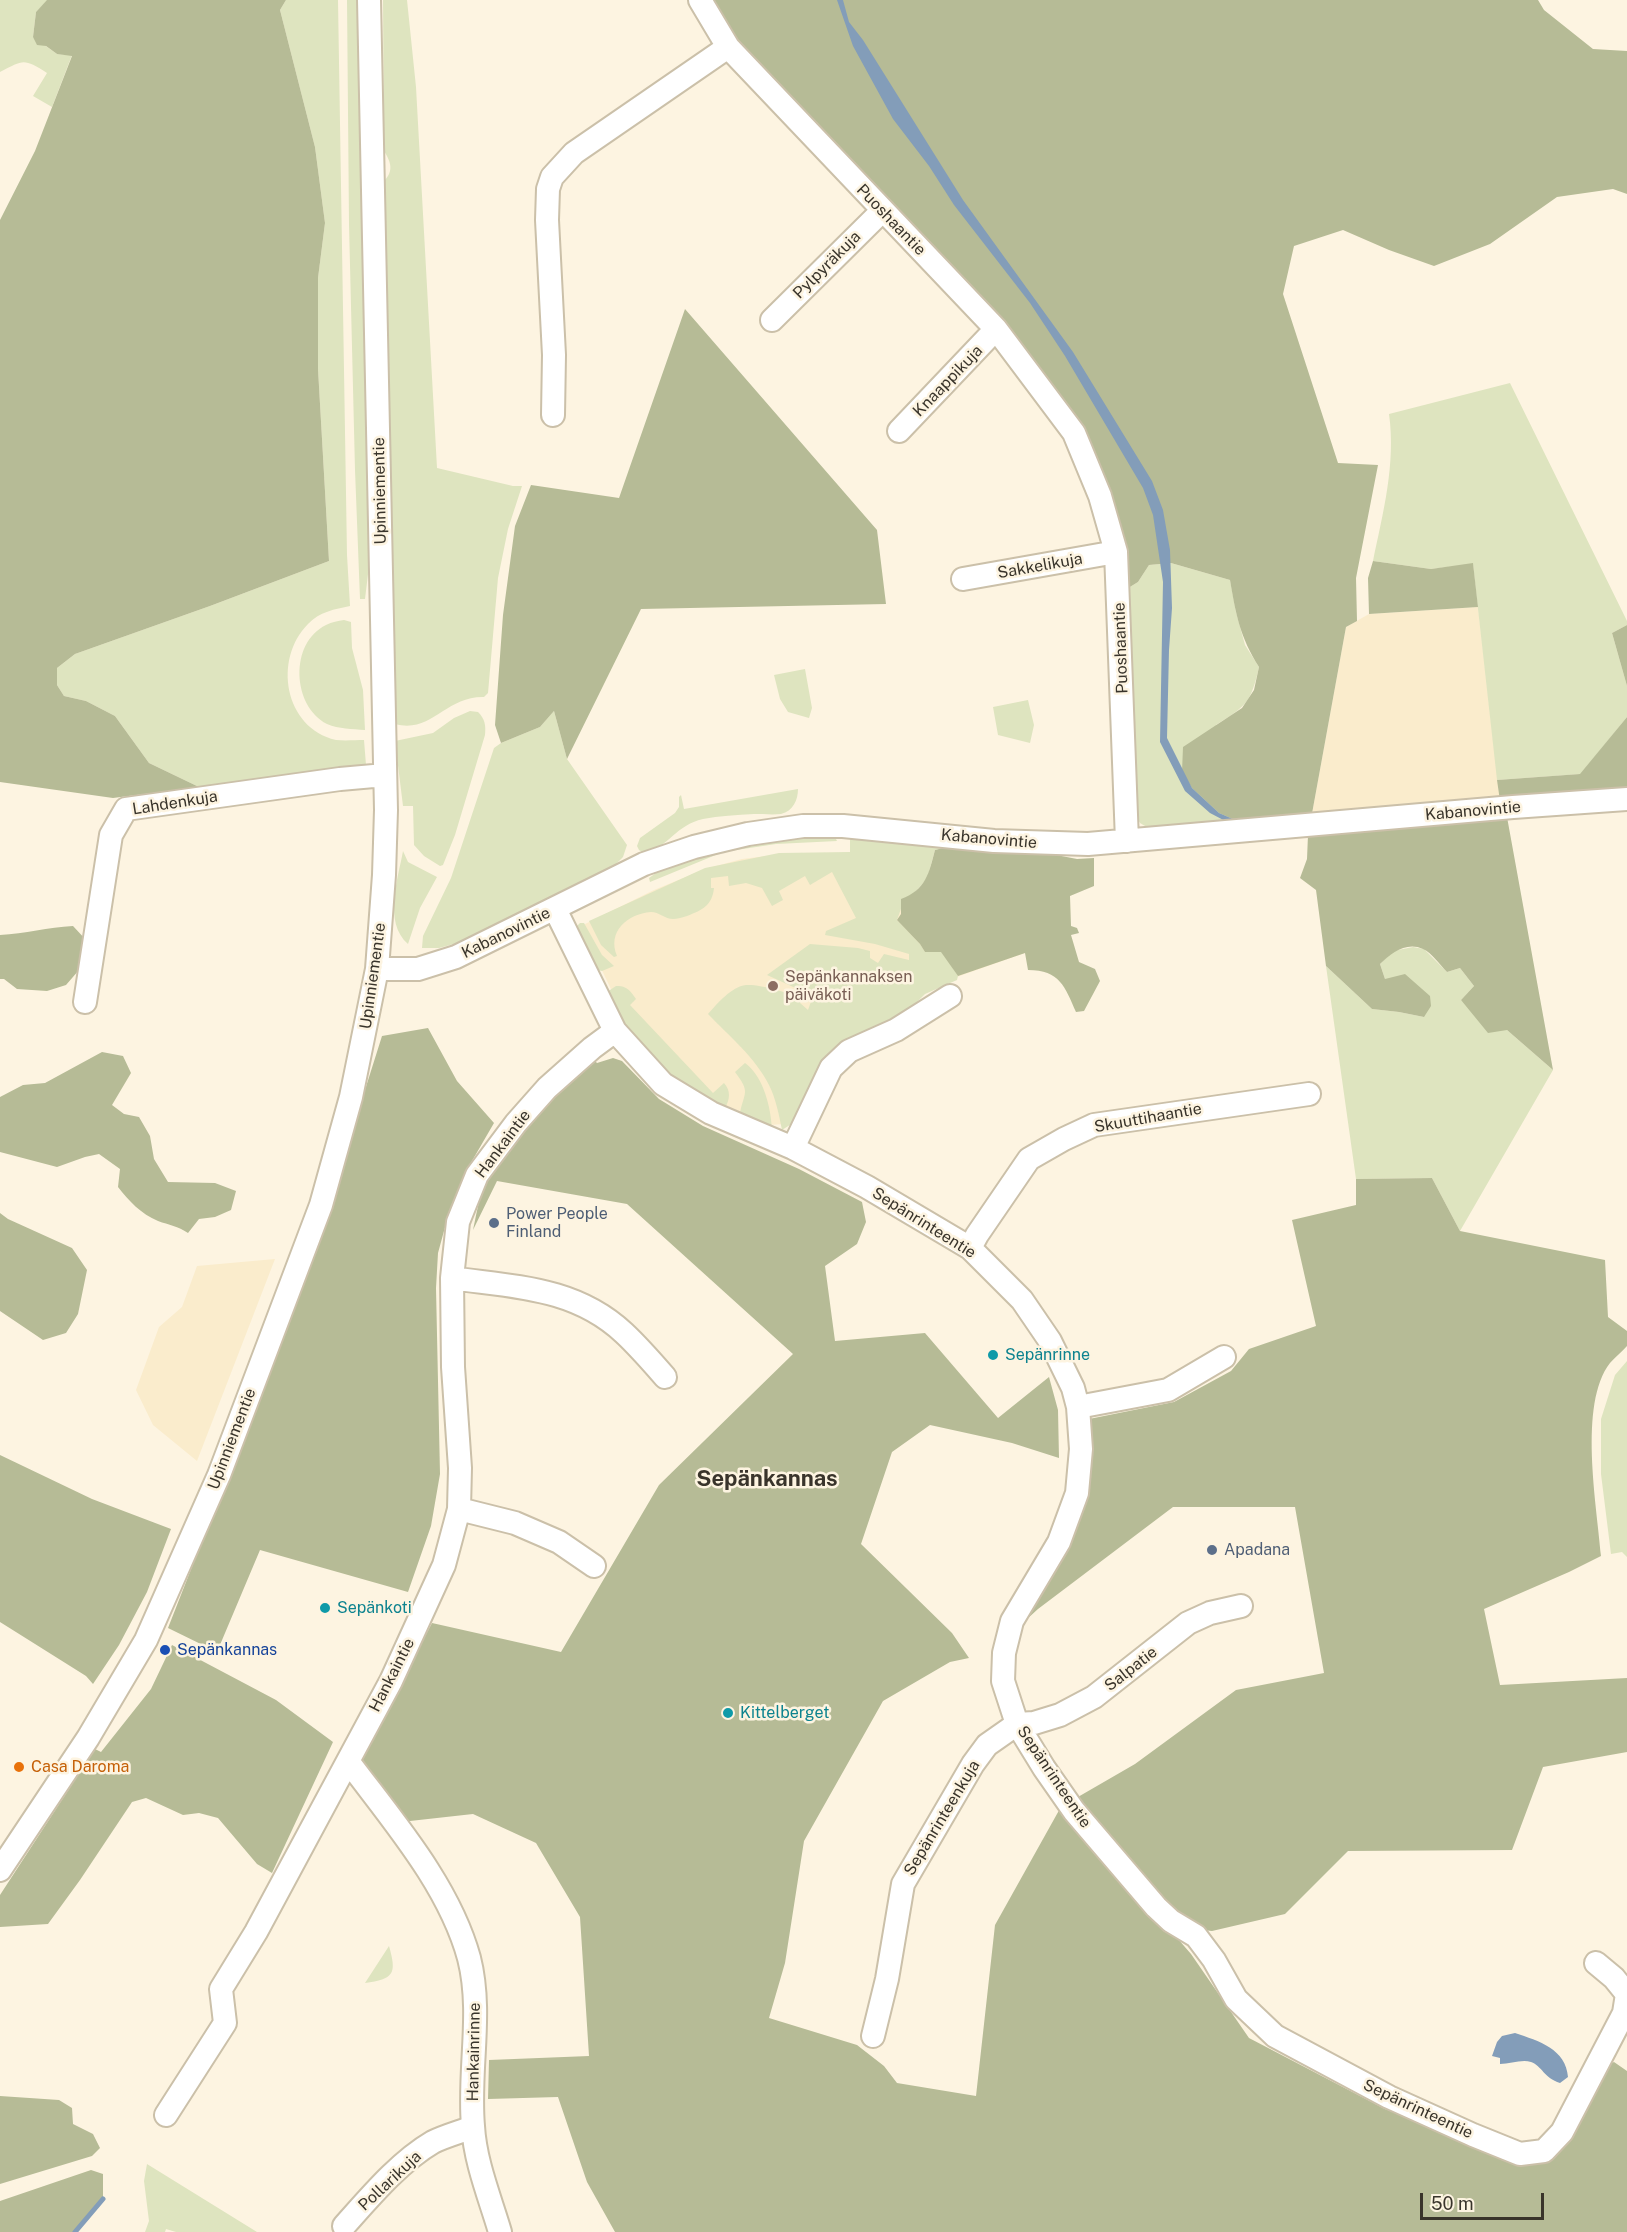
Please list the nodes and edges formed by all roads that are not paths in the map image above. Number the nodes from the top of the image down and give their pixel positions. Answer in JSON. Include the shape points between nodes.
{"nodes":[{"id":1,"x":369,"y":0,"type":"edge"},
{"id":2,"x":700,"y":0,"type":"edge"},
{"id":3,"x":728,"y":47,"type":"junction"},
{"id":4,"x":882,"y":211,"type":"junction"},
{"id":5,"x":772,"y":320,"type":"dead end"},
{"id":6,"x":996,"y":329,"type":"junction"},
{"id":7,"x":553,"y":415,"type":"dead end"},
{"id":8,"x":898,"y":431,"type":"dead end"},
{"id":9,"x":1116,"y":552,"type":"junction"},
{"id":10,"x":963,"y":579,"type":"dead end"},
{"id":11,"x":385,"y":767,"type":"junction"},
{"id":12,"x":1627,"y":799,"type":"edge"},
{"id":13,"x":1126,"y":841,"type":"junction"},
{"id":14,"x":555,"y":909,"type":"junction"},
{"id":15,"x":377,"y":969,"type":"junction"},
{"id":16,"x":950,"y":996,"type":"dead end"},
{"id":17,"x":85,"y":1002,"type":"dead end"},
{"id":18,"x":615,"y":1031,"type":"junction"},
{"id":19,"x":1309,"y":1094,"type":"dead end"},
{"id":20,"x":793,"y":1148,"type":"junction"},
{"id":21,"x":970,"y":1248,"type":"junction"},
{"id":22,"x":452,"y":1278,"type":"junction"},
{"id":23,"x":1224,"y":1357,"type":"dead end"},
{"id":24,"x":665,"y":1377,"type":"dead end"},
{"id":25,"x":1078,"y":1407,"type":"junction"},
{"id":26,"x":459,"y":1509,"type":"junction"},
{"id":27,"x":594,"y":1566,"type":"dead end"},
{"id":28,"x":1241,"y":1606,"type":"dead end"},
{"id":29,"x":1017,"y":1724,"type":"junction"},
{"id":30,"x":348,"y":1761,"type":"junction"},
{"id":31,"x":0,"y":1870,"type":"edge"},
{"id":32,"x":1596,"y":1963,"type":"dead end"},
{"id":33,"x":873,"y":2036,"type":"dead end"},
{"id":34,"x":166,"y":2115,"type":"dead end"},
{"id":35,"x":473,"y":2127,"type":"junction"},
{"id":36,"x":345,"y":2226,"type":"dead end"},
{"id":37,"x":500,"y":2232,"type":"edge"}],
"edges":[{"from":1,"to":11,"type":"street","name":"Upinniementie"},
{"from":2,"to":3,"type":"street","name":"Puoshaantie"},
{"from":3,"to":4,"type":"street","name":"Puoshaantie"},
{"from":3,"to":7,"type":"street","via":[[574,153],[552,177],[547,220]]},
{"from":4,"to":5,"type":"street","name":"Pylpyräkuja"},
{"from":4,"to":6,"type":"street","name":"Puoshaantie"},
{"from":6,"to":8,"type":"street","name":"Knaappikuja"},
{"from":6,"to":9,"type":"street","name":"Puoshaantie","via":[[1074,433],[1100,496]]},
{"from":9,"to":10,"type":"street","name":"Sakkelikuja"},
{"from":9,"to":13,"type":"street","name":"Puoshaantie"},
{"from":11,"to":15,"type":"street","name":"Upinniementie","via":[[384,875]]},
{"from":11,"to":17,"type":"street","name":"Lahdenkuja","via":[[340,779],[126,809],[111,835]]},
{"from":12,"to":13,"type":"street","name":"Kabanovintie"},
{"from":13,"to":14,"type":"street","name":"Kabanovintie","via":[[994,841],[878,828],[803,826],[694,846],[644,864]]},
{"from":14,"to":15,"type":"street","name":"Kabanovintie","via":[[429,967]]},
{"from":14,"to":18,"type":"street","name":"Sepänrinteentie"},
{"from":15,"to":31,"type":"street","name":"Upinniementie","via":[[351,1097],[321,1205],[219,1475],[146,1640],[88,1738]]},
{"from":16,"to":20,"type":"street","via":[[896,1030],[849,1051],[831,1068]]},
{"from":18,"to":20,"type":"street","name":"Sepänrinteentie","via":[[663,1084],[711,1113]]},
{"from":18,"to":22,"type":"street","name":"Hankaintie","via":[[547,1088],[477,1175],[458,1222]]},
{"from":19,"to":21,"type":"street","name":"Skuuttihaantie","via":[[1094,1125],[1029,1159]]},
{"from":20,"to":21,"type":"street","name":"Sepänrinteentie"},
{"from":21,"to":25,"type":"street","name":"Sepänrinteentie","via":[[1022,1299],[1050,1341]]},
{"from":22,"to":24,"type":"street","via":[[544,1290],[591,1309],[623,1332]]},
{"from":22,"to":26,"type":"street","name":"Hankaintie"},
{"from":23,"to":25,"type":"street","via":[[1168,1390]]},
{"from":25,"to":29,"type":"street","name":"Sepänrinteentie","via":[[1081,1449],[1077,1493],[1059,1542],[1012,1621],[1004,1653],[1003,1681]]},
{"from":26,"to":27,"type":"street","via":[[515,1523],[559,1542]]},
{"from":26,"to":30,"type":"street","name":"Hankaintie","via":[[444,1565],[391,1681]]},
{"from":28,"to":29,"type":"street","name":"Salpatie","via":[[1188,1623],[1094,1697],[1060,1715]]},
{"from":29,"to":32,"type":"street","name":"Sepänrinteentie","via":[[1074,1811],[1156,1907],[1196,1936],[1236,1999],[1275,2036],[1389,2097],[1473,2135],[1520,2154],[1544,2151],[1562,2132],[1624,2013],[1627,1994]]},
{"from":29,"to":33,"type":"street","name":"Sepänrinteenkuja","via":[[987,1745],[973,1764],[907,1875]]},
{"from":30,"to":34,"type":"street","name":"Hankaintie","via":[[259,1927],[221,1989],[225,2023]]},
{"from":30,"to":35,"type":"street","name":"Hankainrinne","via":[[449,1905],[469,1958],[476,2002]]},
{"from":35,"to":36,"type":"street","name":"Pollarikuja","via":[[434,2142],[407,2163]]},
{"from":35,"to":37,"type":"street","name":"Hankainrinne"}]}
